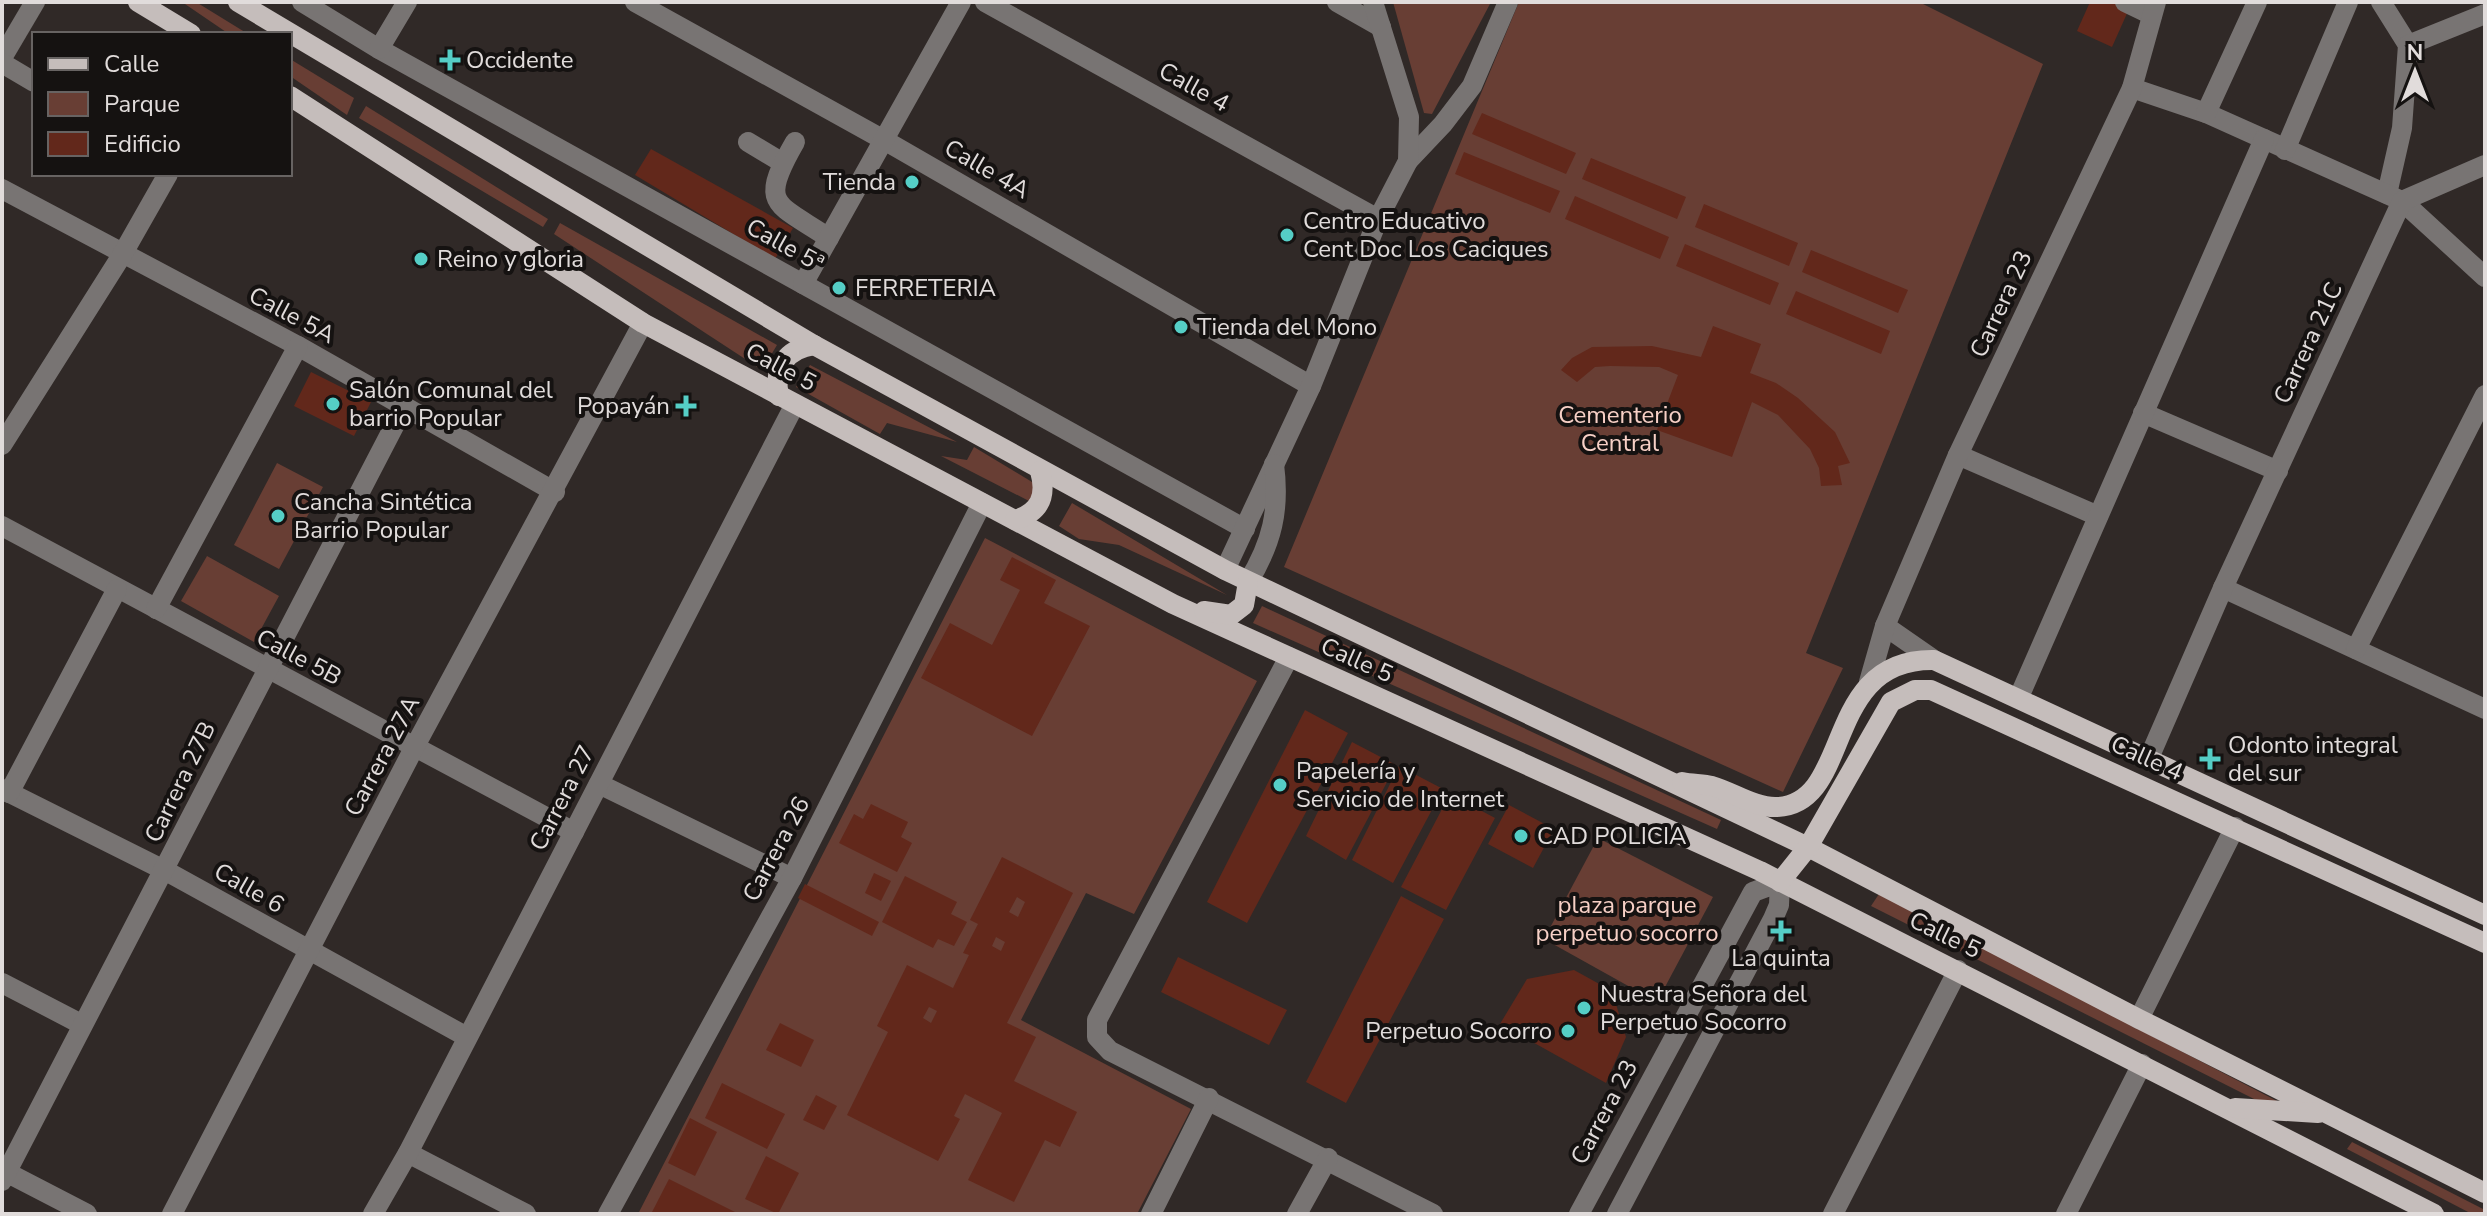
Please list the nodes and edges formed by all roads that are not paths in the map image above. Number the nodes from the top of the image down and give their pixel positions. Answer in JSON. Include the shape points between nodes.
{"nodes":[{"id":1,"x":35,"y":2,"type":"edge"},
{"id":2,"x":138,"y":2,"type":"edge"},
{"id":3,"x":238,"y":2,"type":"edge"},
{"id":4,"x":302,"y":2,"type":"edge"},
{"id":5,"x":407,"y":2,"type":"edge"},
{"id":6,"x":635,"y":2,"type":"edge"},
{"id":7,"x":961,"y":2,"type":"edge"},
{"id":8,"x":985,"y":2,"type":"edge"},
{"id":9,"x":1337,"y":2,"type":"edge"},
{"id":10,"x":1373,"y":2,"type":"edge"},
{"id":11,"x":1508,"y":2,"type":"edge"},
{"id":12,"x":2125,"y":2,"type":"edge"},
{"id":13,"x":2257,"y":2,"type":"edge"},
{"id":14,"x":2348,"y":2,"type":"edge"},
{"id":15,"x":2381,"y":2,"type":"edge"},
{"id":16,"x":2154,"y":9,"type":"edge"},
{"id":17,"x":2485,"y":14,"type":"edge"},
{"id":18,"x":1381,"y":27,"type":"junction"},
{"id":19,"x":188,"y":32,"type":"edge"},
{"id":20,"x":288,"y":32,"type":"edge"},
{"id":21,"x":292,"y":34,"type":"edge"},
{"id":22,"x":2408,"y":45,"type":"junction"},
{"id":23,"x":379,"y":49,"type":"junction"},
{"id":24,"x":2,"y":61,"type":"edge"},
{"id":25,"x":32,"y":81,"type":"edge"},
{"id":26,"x":2132,"y":88,"type":"junction"},
{"id":27,"x":292,"y":97,"type":"edge"},
{"id":28,"x":2206,"y":113,"type":"junction"},
{"id":29,"x":2264,"y":139,"type":"junction"},
{"id":30,"x":884,"y":140,"type":"junction"},
{"id":31,"x":748,"y":142,"type":"dead end"},
{"id":32,"x":795,"y":142,"type":"dead end"},
{"id":33,"x":2285,"y":150,"type":"junction"},
{"id":34,"x":1408,"y":161,"type":"junction"},
{"id":35,"x":783,"y":163,"type":"junction"},
{"id":36,"x":2485,"y":165,"type":"edge"},
{"id":37,"x":167,"y":176,"type":"edge"},
{"id":38,"x":2,"y":189,"type":"edge"},
{"id":39,"x":2394,"y":198,"type":"junction"},
{"id":40,"x":1378,"y":219,"type":"junction"},
{"id":41,"x":829,"y":238,"type":"junction"},
{"id":42,"x":122,"y":255,"type":"junction"},
{"id":43,"x":2485,"y":277,"type":"edge"},
{"id":44,"x":803,"y":284,"type":"junction"},
{"id":45,"x":643,"y":323,"type":"junction"},
{"id":46,"x":814,"y":345,"type":"junction"},
{"id":47,"x":298,"y":346,"type":"junction"},
{"id":48,"x":1311,"y":386,"type":"junction"},
{"id":49,"x":2485,"y":395,"type":"edge"},
{"id":50,"x":787,"y":400,"type":"junction"},
{"id":51,"x":404,"y":407,"type":"junction"},
{"id":52,"x":2143,"y":413,"type":"junction"},
{"id":53,"x":2,"y":445,"type":"edge"},
{"id":54,"x":1958,"y":455,"type":"junction"},
{"id":55,"x":1274,"y":464,"type":"junction"},
{"id":56,"x":1040,"y":471,"type":"junction"},
{"id":57,"x":2278,"y":471,"type":"junction"},
{"id":58,"x":555,"y":492,"type":"junction"},
{"id":59,"x":982,"y":503,"type":"junction"},
{"id":60,"x":2098,"y":516,"type":"junction"},
{"id":61,"x":1015,"y":520,"type":"junction"},
{"id":62,"x":2,"y":526,"type":"edge"},
{"id":63,"x":1245,"y":529,"type":"junction"},
{"id":64,"x":1225,"y":570,"type":"junction"},
{"id":65,"x":1248,"y":582,"type":"junction"},
{"id":66,"x":2223,"y":588,"type":"junction"},
{"id":67,"x":117,"y":589,"type":"junction"},
{"id":68,"x":1173,"y":604,"type":"junction"},
{"id":69,"x":156,"y":609,"type":"junction"},
{"id":70,"x":1885,"y":626,"type":"junction"},
{"id":71,"x":2356,"y":649,"type":"junction"},
{"id":72,"x":1289,"y":657,"type":"junction"},
{"id":73,"x":1934,"y":660,"type":"junction"},
{"id":74,"x":265,"y":669,"type":"junction"},
{"id":75,"x":1869,"y":682,"type":"junction"},
{"id":76,"x":1915,"y":690,"type":"joint"},
{"id":77,"x":2019,"y":697,"type":"junction"},
{"id":78,"x":2485,"y":709,"type":"edge"},
{"id":79,"x":414,"y":748,"type":"junction"},
{"id":80,"x":2149,"y":758,"type":"junction"},
{"id":81,"x":1662,"y":780,"type":"junction"},
{"id":82,"x":599,"y":784,"type":"junction"},
{"id":83,"x":5,"y":791,"type":"edge"},
{"id":84,"x":1775,"y":808,"type":"joint"},
{"id":85,"x":2235,"y":827,"type":"junction"},
{"id":86,"x":574,"y":832,"type":"junction"},
{"id":87,"x":1808,"y":847,"type":"junction"},
{"id":88,"x":2301,"y":858,"type":"junction"},
{"id":89,"x":2365,"y":859,"type":"junction"},
{"id":90,"x":166,"y":871,"type":"junction"},
{"id":91,"x":792,"y":878,"type":"junction"},
{"id":92,"x":1780,"y":882,"type":"junction"},
{"id":93,"x":2485,"y":915,"type":"edge"},
{"id":94,"x":2485,"y":943,"type":"edge"},
{"id":95,"x":311,"y":953,"type":"junction"},
{"id":96,"x":1958,"y":970,"type":"junction"},
{"id":97,"x":2,"y":983,"type":"edge"},
{"id":98,"x":2139,"y":1019,"type":"junction"},
{"id":99,"x":81,"y":1024,"type":"junction"},
{"id":100,"x":467,"y":1037,"type":"junction"},
{"id":101,"x":2142,"y":1064,"type":"junction"},
{"id":102,"x":1209,"y":1098,"type":"junction"},
{"id":103,"x":2227,"y":1107,"type":"junction"},
{"id":104,"x":2328,"y":1114,"type":"junction"},
{"id":105,"x":408,"y":1153,"type":"junction"},
{"id":106,"x":1328,"y":1158,"type":"junction"},
{"id":107,"x":3,"y":1174,"type":"edge"},
{"id":108,"x":2485,"y":1192,"type":"edge"},
{"id":109,"x":87,"y":1214,"type":"edge"},
{"id":110,"x":172,"y":1214,"type":"edge"},
{"id":111,"x":373,"y":1214,"type":"edge"},
{"id":112,"x":526,"y":1214,"type":"edge"},
{"id":113,"x":608,"y":1214,"type":"edge"},
{"id":114,"x":1151,"y":1214,"type":"edge"},
{"id":115,"x":1297,"y":1214,"type":"edge"},
{"id":116,"x":1433,"y":1214,"type":"edge"},
{"id":117,"x":1579,"y":1214,"type":"edge"},
{"id":118,"x":1617,"y":1214,"type":"edge"},
{"id":119,"x":1833,"y":1214,"type":"edge"},
{"id":120,"x":2066,"y":1214,"type":"edge"},
{"id":121,"x":2434,"y":1214,"type":"edge"}],
"edges":[{"from":1,"to":24,"type":"street"},
{"from":2,"to":19,"type":"main road"},
{"from":3,"to":20,"type":"main road","name":"Calle 5"},
{"from":4,"to":23,"type":"street","name":"Calle 5ª"},
{"from":5,"to":23,"type":"street"},
{"from":6,"to":30,"type":"street","name":"Calle 4A"},
{"from":7,"to":30,"type":"street"},
{"from":8,"to":40,"type":"street","name":"Calle 4"},
{"from":9,"to":18,"type":"street"},
{"from":10,"to":18,"type":"street"},
{"from":11,"to":34,"type":"street","via":[[1472,86]]},
{"from":12,"to":16,"type":"street"},
{"from":13,"to":28,"type":"street"},
{"from":14,"to":33,"type":"street"},
{"from":15,"to":22,"type":"street"},
{"from":16,"to":26,"type":"street","name":"Carrera 23"},
{"from":17,"to":22,"type":"street"},
{"from":18,"to":34,"type":"street","via":[[1409,117]]},
{"from":21,"to":46,"type":"main road","name":"Calle 5"},
{"from":22,"to":39,"type":"street","name":"Carrera 21C"},
{"from":23,"to":44,"type":"street","name":"Calle 5ª"},
{"from":24,"to":25,"type":"street"},
{"from":26,"to":28,"type":"street"},
{"from":26,"to":54,"type":"street","name":"Carrera 23"},
{"from":27,"to":45,"type":"main road","name":"Calle 5"},
{"from":28,"to":29,"type":"street"},
{"from":29,"to":33,"type":"street"},
{"from":29,"to":52,"type":"street"},
{"from":30,"to":41,"type":"street"},
{"from":30,"to":48,"type":"street","name":"Calle 4A"},
{"from":31,"to":35,"type":"street"},
{"from":32,"to":35,"type":"street"},
{"from":33,"to":39,"type":"street"},
{"from":34,"to":40,"type":"street"},
{"from":35,"to":41,"type":"street","via":[[773,184],[779,204]]},
{"from":36,"to":39,"type":"street"},
{"from":37,"to":42,"type":"street"},
{"from":38,"to":42,"type":"street","name":"Calle 5A"},
{"from":39,"to":43,"type":"street"},
{"from":39,"to":57,"type":"street","name":"Carrera 21C"},
{"from":40,"to":48,"type":"street"},
{"from":41,"to":44,"type":"street"},
{"from":42,"to":47,"type":"street","name":"Calle 5A"},
{"from":42,"to":53,"type":"street"},
{"from":44,"to":63,"type":"street","name":"Calle 5ª"},
{"from":45,"to":50,"type":"main road","name":"Calle 5"},
{"from":45,"to":58,"type":"street","name":"Carrera 27A"},
{"from":46,"to":50,"type":"main road","via":[[783,361],[776,384]]},
{"from":46,"to":56,"type":"main road","name":"Calle 5"},
{"from":47,"to":51,"type":"street","name":"Calle 5A"},
{"from":47,"to":69,"type":"street"},
{"from":48,"to":55,"type":"street"},
{"from":49,"to":71,"type":"street"},
{"from":50,"to":59,"type":"main road","name":"Calle 5"},
{"from":50,"to":82,"type":"street","name":"Carrera 27"},
{"from":51,"to":58,"type":"street","name":"Calle 5A"},
{"from":51,"to":74,"type":"street","name":"Carrera 27B"},
{"from":52,"to":57,"type":"street"},
{"from":52,"to":60,"type":"street"},
{"from":54,"to":60,"type":"street"},
{"from":54,"to":70,"type":"street","name":"Carrera 23"},
{"from":55,"to":63,"type":"street"},
{"from":55,"to":65,"type":"street","via":[[1275,525]]},
{"from":56,"to":61,"type":"main road","via":[[1041,503],[1030,515]]},
{"from":56,"to":64,"type":"main road","name":"Calle 5"},
{"from":57,"to":66,"type":"street","name":"Carrera 21C"},
{"from":58,"to":79,"type":"street","name":"Carrera 27A"},
{"from":59,"to":61,"type":"main road","name":"Calle 5"},
{"from":59,"to":91,"type":"street","name":"Carrera 26"},
{"from":60,"to":77,"type":"street"},
{"from":61,"to":68,"type":"main road","name":"Calle 5"},
{"from":62,"to":67,"type":"street","name":"Calle 5B"},
{"from":63,"to":64,"type":"street"},
{"from":64,"to":65,"type":"main road","name":"Calle 5"},
{"from":65,"to":68,"type":"main road","via":[[1244,605],[1231,615]]},
{"from":65,"to":81,"type":"main road","name":"Calle 5"},
{"from":66,"to":71,"type":"street"},
{"from":66,"to":80,"type":"street","name":"Carrera 21C"},
{"from":67,"to":69,"type":"street","name":"Calle 5B"},
{"from":67,"to":83,"type":"street"},
{"from":68,"to":72,"type":"main road","name":"Calle 5"},
{"from":69,"to":74,"type":"street","name":"Calle 5B"},
{"from":70,"to":73,"type":"street"},
{"from":70,"to":75,"type":"street","name":"Carrera 23"},
{"from":71,"to":78,"type":"street"},
{"from":72,"to":92,"type":"main road","name":"Calle 5"},
{"from":72,"to":102,"type":"street","via":[[1097,1020],[1097,1037],[1110,1051]]},
{"from":73,"to":75,"type":"main road","via":[[1897,664]]},
{"from":73,"to":77,"type":"main road","name":"Calle 4"},
{"from":74,"to":79,"type":"street","name":"Calle 5B"},
{"from":74,"to":90,"type":"street","name":"Carrera 27B"},
{"from":75,"to":84,"type":"main road","name":"Carrera 23","via":[[1816,786],[1797,803]]},
{"from":76,"to":85,"type":"main road","name":"Calle 4","via":[[1950,697]]},
{"from":76,"to":87,"type":"main road","name":"Carrera 23","via":[[1891,702],[1881,716]]},
{"from":77,"to":80,"type":"main road","name":"Calle 4"},
{"from":79,"to":86,"type":"street","name":"Calle 5B"},
{"from":79,"to":95,"type":"street","name":"Carrera 27A"},
{"from":80,"to":89,"type":"main road","name":"Calle 4"},
{"from":81,"to":84,"type":"main road","name":"Calle 5","via":[[1712,786]]},
{"from":81,"to":87,"type":"main road","name":"Calle 5"},
{"from":82,"to":86,"type":"street","name":"Carrera 27"},
{"from":82,"to":91,"type":"street"},
{"from":83,"to":90,"type":"street","name":"Calle 6"},
{"from":85,"to":88,"type":"main road","name":"Calle 4"},
{"from":85,"to":98,"type":"street"},
{"from":86,"to":100,"type":"street","name":"Carrera 27"},
{"from":87,"to":92,"type":"main road","name":"Carrera 23"},
{"from":87,"to":98,"type":"main road","name":"Calle 5"},
{"from":88,"to":89,"type":"main road"},
{"from":88,"to":94,"type":"main road","name":"Calle 4"},
{"from":89,"to":93,"type":"main road","name":"Calle 4"},
{"from":90,"to":95,"type":"street","name":"Calle 6"},
{"from":90,"to":99,"type":"street","name":"Carrera 27B"},
{"from":91,"to":113,"type":"street","name":"Carrera 26"},
{"from":92,"to":96,"type":"main road","name":"Calle 5"},
{"from":92,"to":117,"type":"street","name":"Carrera 23","via":[[1753,892]]},
{"from":92,"to":118,"type":"street","name":"Carrera 23","via":[[1773,919]]},
{"from":95,"to":100,"type":"street","name":"Calle 6"},
{"from":95,"to":110,"type":"street","name":"Carrera 27A"},
{"from":96,"to":101,"type":"main road","name":"Calle 5"},
{"from":96,"to":119,"type":"street"},
{"from":97,"to":99,"type":"street"},
{"from":98,"to":104,"type":"main road","name":"Calle 5"},
{"from":99,"to":107,"type":"street","name":"Carrera 27B"},
{"from":100,"to":105,"type":"street","name":"Carrera 27"},
{"from":101,"to":103,"type":"main road","name":"Calle 5"},
{"from":101,"to":120,"type":"street"},
{"from":102,"to":106,"type":"street"},
{"from":102,"to":114,"type":"street"},
{"from":103,"to":104,"type":"main road"},
{"from":103,"to":121,"type":"main road","name":"Calle 5"},
{"from":104,"to":108,"type":"main road","name":"Calle 5"},
{"from":105,"to":111,"type":"street","name":"Carrera 27"},
{"from":105,"to":112,"type":"street"},
{"from":106,"to":115,"type":"street"},
{"from":106,"to":116,"type":"street"},
{"from":107,"to":109,"type":"street"}]}
